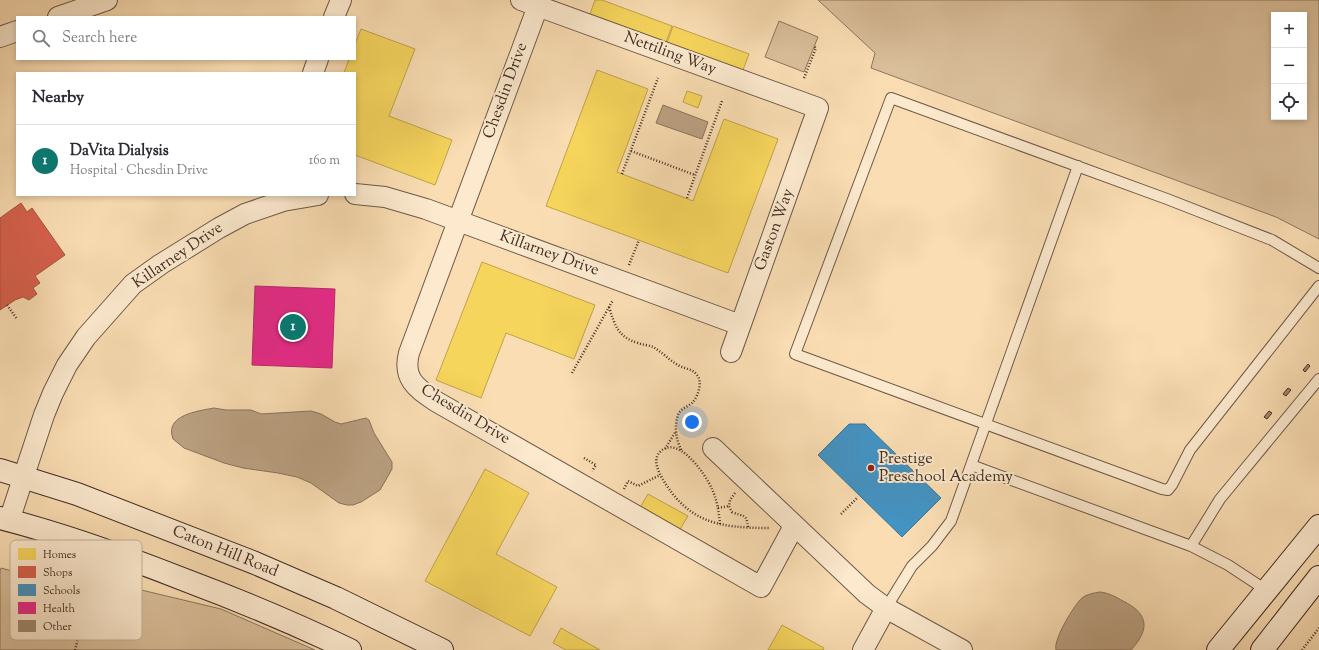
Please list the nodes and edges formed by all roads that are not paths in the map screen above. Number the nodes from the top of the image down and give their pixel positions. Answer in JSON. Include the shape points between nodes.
{"nodes":[{"id":1,"x":107,"y":0,"type":"edge"},
{"id":2,"x":341,"y":0,"type":"edge"},
{"id":3,"x":530,"y":3,"type":"edge"},
{"id":4,"x":61,"y":16,"type":"edge"},
{"id":5,"x":334,"y":16,"type":"edge"},
{"id":6,"x":16,"y":31,"type":"edge"},
{"id":7,"x":0,"y":37,"type":"edge"},
{"id":8,"x":318,"y":60,"type":"edge"},
{"id":9,"x":313,"y":72,"type":"edge"},
{"id":10,"x":818,"y":108,"type":"joint"},
{"id":11,"x":1078,"y":166,"type":"junction"},
{"id":12,"x":356,"y":194,"type":"edge"},
{"id":13,"x":308,"y":196,"type":"edge"},
{"id":14,"x":459,"y":221,"type":"junction"},
{"id":15,"x":1319,"y":268,"type":"edge"},
{"id":16,"x":1319,"y":286,"type":"edge"},
{"id":17,"x":740,"y":325,"type":"junction"},
{"id":18,"x":731,"y":352,"type":"dead end"},
{"id":19,"x":1319,"y":379,"type":"edge"},
{"id":20,"x":985,"y":424,"type":"junction"},
{"id":21,"x":713,"y":448,"type":"dead end"},
{"id":22,"x":971,"y":464,"type":"junction"},
{"id":23,"x":0,"y":470,"type":"edge"},
{"id":24,"x":24,"y":477,"type":"junction"},
{"id":25,"x":5,"y":519,"type":"edge"},
{"id":26,"x":794,"y":526,"type":"junction"},
{"id":27,"x":1319,"y":526,"type":"edge"},
{"id":28,"x":75,"y":540,"type":"edge"},
{"id":29,"x":1191,"y":546,"type":"junction"},
{"id":30,"x":142,"y":563,"type":"edge"},
{"id":31,"x":1319,"y":577,"type":"edge"},
{"id":32,"x":1266,"y":590,"type":"junction"},
{"id":33,"x":886,"y":608,"type":"junction"},
{"id":34,"x":1293,"y":610,"type":"junction"},
{"id":35,"x":350,"y":650,"type":"edge"},
{"id":36,"x":442,"y":650,"type":"edge"},
{"id":37,"x":863,"y":650,"type":"edge"},
{"id":38,"x":962,"y":650,"type":"edge"},
{"id":39,"x":1218,"y":650,"type":"edge"},
{"id":40,"x":1262,"y":650,"type":"edge"}],
"edges":[{"from":1,"to":4,"type":"street"},
{"from":2,"to":5,"type":"street"},
{"from":3,"to":10,"type":"street","name":"Nettiling Way"},
{"from":3,"to":14,"type":"street","name":"Chesdin Drive"},
{"from":6,"to":7,"type":"street"},
{"from":8,"to":9,"type":"street"},
{"from":10,"to":17,"type":"street","name":"Gaston Way"},
{"from":11,"to":15,"type":"lane","via":[[1272,240]]},
{"from":11,"to":20,"type":"lane"},
{"from":11,"to":20,"type":"lane","via":[[891,98],[795,354]]},
{"from":12,"to":14,"type":"street","name":"Killarney Drive","via":[[397,200]]},
{"from":13,"to":24,"type":"street","name":"Killarney Drive","via":[[265,206],[231,221],[133,284],[86,336],[67,365],[44,415]]},
{"from":14,"to":17,"type":"street","name":"Killarney Drive"},
{"from":14,"to":26,"type":"street","name":"Chesdin Drive","via":[[409,354],[409,376],[418,388],[438,402],[761,587]]},
{"from":16,"to":20,"type":"lane","via":[[1190,450],[1168,490]]},
{"from":17,"to":18,"type":"street","name":"Gaston Way"},
{"from":19,"to":29,"type":"lane","via":[[1220,499]]},
{"from":20,"to":22,"type":"lane"},
{"from":21,"to":26,"type":"street"},
{"from":22,"to":29,"type":"lane"},
{"from":22,"to":33,"type":"lane","via":[[951,521],[932,546],[912,566]]},
{"from":23,"to":24,"type":"main road","name":"Caton Hill Road"},
{"from":24,"to":25,"type":"street","name":"Killarney Drive"},
{"from":24,"to":36,"type":"main road","name":"Caton Hill Road","via":[[90,499],[255,563],[336,598]]},
{"from":25,"to":28,"type":"main road"},
{"from":26,"to":33,"type":"street","via":[[867,594]]},
{"from":27,"to":32,"type":"main road"},
{"from":29,"to":32,"type":"lane","via":[[1228,565]]},
{"from":30,"to":35,"type":"main road","via":[[239,600]]},
{"from":31,"to":34,"type":"main road"},
{"from":32,"to":34,"type":"main road"},
{"from":32,"to":39,"type":"main road"},
{"from":33,"to":37,"type":"street"},
{"from":33,"to":38,"type":"street"},
{"from":34,"to":40,"type":"main road"}]}
